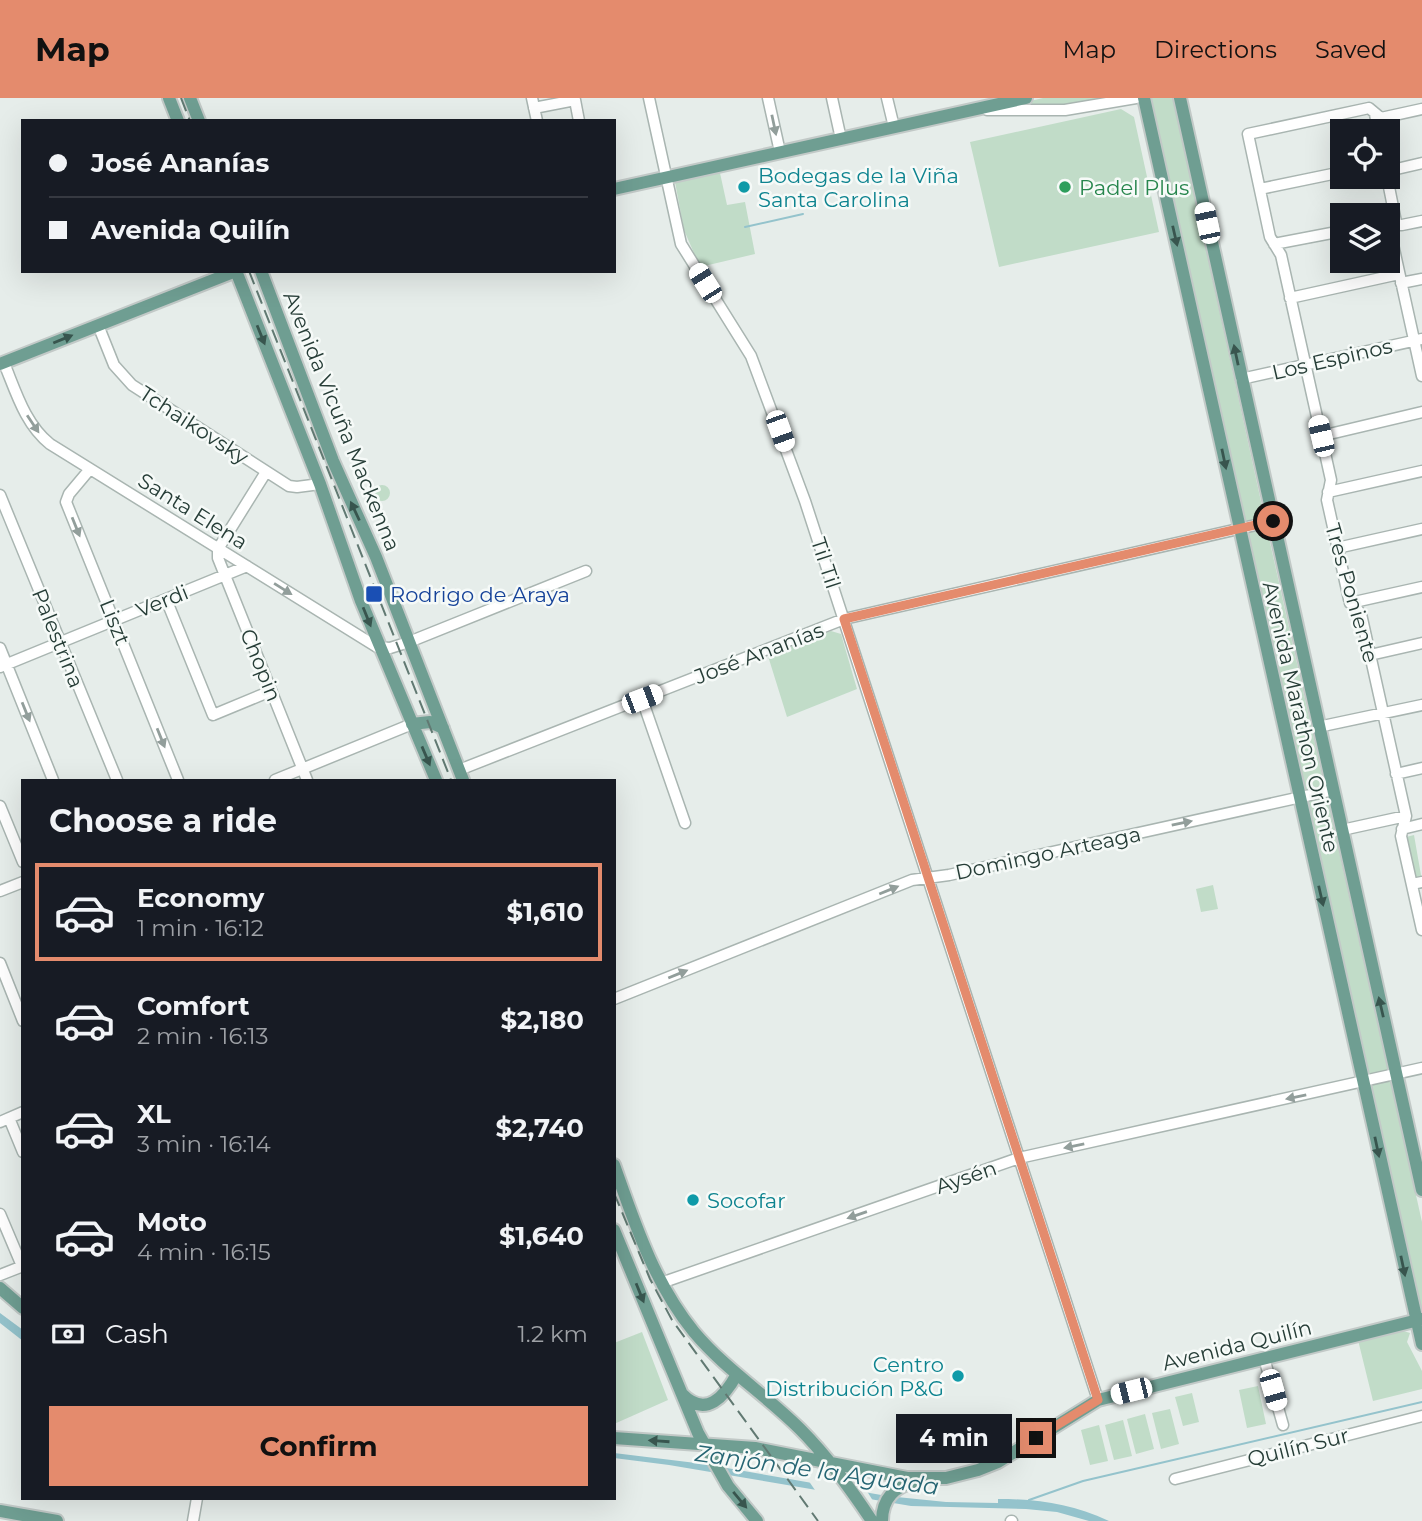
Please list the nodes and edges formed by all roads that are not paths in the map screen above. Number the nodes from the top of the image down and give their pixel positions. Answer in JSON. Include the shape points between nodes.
{"nodes":[{"id":1,"x":169,"y":98,"type":"edge"},
{"id":2,"x":190,"y":98,"type":"edge"},
{"id":3,"x":649,"y":98,"type":"edge"},
{"id":4,"x":768,"y":98,"type":"edge"},
{"id":5,"x":832,"y":98,"type":"edge"},
{"id":6,"x":887,"y":98,"type":"edge"},
{"id":7,"x":1136,"y":98,"type":"edge"},
{"id":8,"x":1144,"y":98,"type":"edge"},
{"id":9,"x":1180,"y":98,"type":"edge"},
{"id":10,"x":1020,"y":99,"type":"edge"},
{"id":11,"x":533,"y":103,"type":"edge"},
{"id":12,"x":1422,"y":108,"type":"edge"},
{"id":13,"x":969,"y":111,"type":"junction"},
{"id":14,"x":1375,"y":114,"type":"junction"},
{"id":15,"x":177,"y":119,"type":"edge"},
{"id":16,"x":198,"y":119,"type":"edge"},
{"id":17,"x":579,"y":119,"type":"edge"},
{"id":18,"x":1376,"y":119,"type":"edge"},
{"id":19,"x":894,"y":127,"type":"junction"},
{"id":20,"x":841,"y":139,"type":"junction"},
{"id":21,"x":779,"y":152,"type":"junction"},
{"id":22,"x":1422,"y":163,"type":"edge"},
{"id":23,"x":1400,"y":168,"type":"edge"},
{"id":24,"x":1330,"y":174,"type":"edge"},
{"id":25,"x":666,"y":177,"type":"junction"},
{"id":26,"x":616,"y":189,"type":"edge"},
{"id":27,"x":1260,"y":189,"type":"junction"},
{"id":28,"x":1422,"y":221,"type":"edge"},
{"id":29,"x":1400,"y":224,"type":"edge"},
{"id":30,"x":1330,"y":233,"type":"edge"},
{"id":31,"x":1274,"y":244,"type":"junction"},
{"id":32,"x":231,"y":273,"type":"edge"},
{"id":33,"x":237,"y":273,"type":"edge"},
{"id":34,"x":262,"y":273,"type":"edge"},
{"id":35,"x":1400,"y":273,"type":"edge"},
{"id":36,"x":1401,"y":279,"type":"junction"},
{"id":37,"x":1422,"y":279,"type":"edge"},
{"id":38,"x":1290,"y":298,"type":"junction"},
{"id":39,"x":98,"y":325,"type":"junction"},
{"id":40,"x":1418,"y":340,"type":"edge"},
{"id":41,"x":1,"y":360,"type":"edge"},
{"id":42,"x":1305,"y":365,"type":"junction"},
{"id":43,"x":1422,"y":376,"type":"edge"},
{"id":44,"x":1241,"y":379,"type":"junction"},
{"id":45,"x":1422,"y":412,"type":"edge"},
{"id":46,"x":1321,"y":436,"type":"junction"},
{"id":47,"x":90,"y":469,"type":"junction"},
{"id":48,"x":1422,"y":471,"type":"edge"},
{"id":49,"x":266,"y":472,"type":"junction"},
{"id":50,"x":320,"y":484,"type":"junction"},
{"id":51,"x":1328,"y":492,"type":"junction"},
{"id":52,"x":0,"y":495,"type":"edge"},
{"id":53,"x":1273,"y":521,"type":"junction"},
{"id":54,"x":1239,"y":528,"type":"junction"},
{"id":55,"x":1422,"y":529,"type":"edge"},
{"id":56,"x":1337,"y":548,"type":"junction"},
{"id":57,"x":218,"y":549,"type":"junction"},
{"id":58,"x":247,"y":566,"type":"junction"},
{"id":59,"x":586,"y":571,"type":"dead end"},
{"id":60,"x":225,"y":576,"type":"junction"},
{"id":61,"x":1422,"y":587,"type":"edge"},
{"id":62,"x":166,"y":599,"type":"junction"},
{"id":63,"x":1350,"y":603,"type":"junction"},
{"id":64,"x":844,"y":619,"type":"junction"},
{"id":65,"x":114,"y":621,"type":"junction"},
{"id":66,"x":409,"y":642,"type":"junction"},
{"id":67,"x":60,"y":643,"type":"junction"},
{"id":68,"x":1422,"y":643,"type":"edge"},
{"id":69,"x":0,"y":648,"type":"edge"},
{"id":70,"x":380,"y":648,"type":"junction"},
{"id":71,"x":1370,"y":654,"type":"junction"},
{"id":72,"x":3,"y":666,"type":"edge"},
{"id":73,"x":271,"y":691,"type":"junction"},
{"id":74,"x":642,"y":699,"type":"junction"},
{"id":75,"x":1422,"y":705,"type":"edge"},
{"id":76,"x":1383,"y":713,"type":"junction"},
{"id":77,"x":412,"y":724,"type":"junction"},
{"id":78,"x":1318,"y":727,"type":"junction"},
{"id":79,"x":443,"y":728,"type":"junction"},
{"id":80,"x":1422,"y":768,"type":"edge"},
{"id":81,"x":303,"y":769,"type":"junction"},
{"id":82,"x":1396,"y":774,"type":"junction"},
{"id":83,"x":461,"y":775,"type":"edge"},
{"id":84,"x":53,"y":779,"type":"edge"},
{"id":85,"x":117,"y":779,"type":"edge"},
{"id":86,"x":178,"y":779,"type":"edge"},
{"id":87,"x":278,"y":779,"type":"edge"},
{"id":88,"x":307,"y":779,"type":"edge"},
{"id":89,"x":436,"y":779,"type":"edge"},
{"id":90,"x":1333,"y":790,"type":"junction"},
{"id":91,"x":1299,"y":797,"type":"junction"},
{"id":92,"x":0,"y":806,"type":"edge"},
{"id":93,"x":1406,"y":816,"type":"junction"},
{"id":94,"x":685,"y":823,"type":"dead end"},
{"id":95,"x":1422,"y":824,"type":"edge"},
{"id":96,"x":1402,"y":829,"type":"junction"},
{"id":97,"x":1342,"y":830,"type":"junction"},
{"id":98,"x":21,"y":857,"type":"edge"},
{"id":99,"x":929,"y":877,"type":"junction"},
{"id":100,"x":21,"y":883,"type":"edge"},
{"id":101,"x":1417,"y":883,"type":"edge"},
{"id":102,"x":0,"y":891,"type":"edge"},
{"id":103,"x":1422,"y":930,"type":"edge"},
{"id":104,"x":0,"y":963,"type":"edge"},
{"id":105,"x":616,"y":998,"type":"edge"},
{"id":106,"x":21,"y":1016,"type":"edge"},
{"id":107,"x":1422,"y":1068,"type":"edge"},
{"id":108,"x":1396,"y":1074,"type":"junction"},
{"id":109,"x":1363,"y":1082,"type":"junction"},
{"id":110,"x":21,"y":1113,"type":"edge"},
{"id":111,"x":3,"y":1118,"type":"edge"},
{"id":112,"x":21,"y":1149,"type":"edge"},
{"id":113,"x":1019,"y":1158,"type":"junction"},
{"id":114,"x":616,"y":1171,"type":"edge"},
{"id":115,"x":1422,"y":1190,"type":"edge"},
{"id":116,"x":0,"y":1214,"type":"edge"},
{"id":117,"x":616,"y":1235,"type":"edge"},
{"id":118,"x":21,"y":1264,"type":"edge"},
{"id":119,"x":21,"y":1266,"type":"edge"},
{"id":120,"x":0,"y":1275,"type":"edge"},
{"id":121,"x":661,"y":1283,"type":"junction"},
{"id":122,"x":0,"y":1288,"type":"edge"},
{"id":123,"x":21,"y":1306,"type":"edge"},
{"id":124,"x":1419,"y":1320,"type":"edge"},
{"id":125,"x":1422,"y":1343,"type":"edge"},
{"id":126,"x":1264,"y":1358,"type":"junction"},
{"id":127,"x":737,"y":1374,"type":"junction"},
{"id":128,"x":681,"y":1393,"type":"junction"},
{"id":129,"x":1098,"y":1400,"type":"junction"},
{"id":130,"x":1422,"y":1416,"type":"edge"},
{"id":131,"x":1283,"y":1426,"type":"dead end"},
{"id":132,"x":616,"y":1438,"type":"edge"},
{"id":133,"x":703,"y":1444,"type":"junction"},
{"id":134,"x":831,"y":1463,"type":"junction"},
{"id":135,"x":1175,"y":1479,"type":"dead end"},
{"id":136,"x":920,"y":1480,"type":"junction"},
{"id":137,"x":197,"y":1500,"type":"edge"},
{"id":138,"x":0,"y":1511,"type":"edge"},
{"id":139,"x":882,"y":1514,"type":"edge"},
{"id":140,"x":57,"y":1521,"type":"edge"},
{"id":141,"x":193,"y":1521,"type":"edge"},
{"id":142,"x":757,"y":1521,"type":"edge"},
{"id":143,"x":872,"y":1521,"type":"edge"}],
"edges":[{"from":1,"to":15,"type":"main road"},
{"from":2,"to":16,"type":"main road"},
{"from":3,"to":25,"type":"street","name":"Til Til"},
{"from":4,"to":21,"type":"street","one_way":true},
{"from":5,"to":20,"type":"street"},
{"from":6,"to":19,"type":"street"},
{"from":7,"to":13,"type":"street","via":[[1065,110]]},
{"from":8,"to":54,"type":"main road","name":"Avenida Marathon Oriente","one_way":true},
{"from":44,"to":9,"type":"main road","name":"Avenida Marathon Oriente","one_way":true},
{"from":10,"to":13,"type":"main road"},
{"from":11,"to":17,"type":"street","via":[[575,100]]},
{"from":12,"to":14,"type":"street","via":[[1381,118]]},
{"from":13,"to":19,"type":"main road"},
{"from":14,"to":18,"type":"street"},
{"from":14,"to":27,"type":"street","name":"Tres Poniente","via":[[1369,108],[1248,134]]},
{"from":19,"to":20,"type":"main road"},
{"from":20,"to":21,"type":"main road"},
{"from":21,"to":25,"type":"main road"},
{"from":22,"to":23,"type":"street"},
{"from":24,"to":27,"type":"street"},
{"from":25,"to":26,"type":"main road"},
{"from":25,"to":64,"type":"street","name":"Til Til","via":[[681,244],[756,366]]},
{"from":27,"to":31,"type":"street","name":"Tres Poniente"},
{"from":28,"to":29,"type":"street"},
{"from":30,"to":31,"type":"street"},
{"from":31,"to":38,"type":"street","name":"Tres Poniente","via":[[1281,255]]},
{"from":32,"to":39,"type":"main road"},
{"from":33,"to":50,"type":"main road","name":"Avenida Vicuña Mackenna","one_way":true},
{"from":66,"to":34,"type":"main road","name":"Avenida Vicuña Mackenna","one_way":true,"via":[[333,461]]},
{"from":35,"to":36,"type":"street"},
{"from":36,"to":37,"type":"street"},
{"from":36,"to":38,"type":"street"},
{"from":36,"to":40,"type":"street"},
{"from":38,"to":42,"type":"street","name":"Tres Poniente"},
{"from":41,"to":39,"type":"main road","one_way":true},
{"from":39,"to":49,"type":"street","name":"Tchaikovsky","via":[[114,365],[132,385]]},
{"from":40,"to":42,"type":"street","name":"Los Espinos"},
{"from":40,"to":43,"type":"street"},
{"from":41,"to":47,"type":"street","name":"Santa Elena","one_way":true,"via":[[34,428]]},
{"from":42,"to":44,"type":"street","name":"Los Espinos"},
{"from":42,"to":46,"type":"street","name":"Tres Poniente"},
{"from":44,"to":53,"type":"main road","name":"Avenida Marathon Oriente"},
{"from":45,"to":46,"type":"street"},
{"from":46,"to":51,"type":"street","name":"Tres Poniente","via":[[1331,480]]},
{"from":47,"to":57,"type":"street","name":"Santa Elena"},
{"from":47,"to":65,"type":"street","name":"Liszt","one_way":true,"via":[[66,502]]},
{"from":48,"to":51,"type":"street"},
{"from":49,"to":50,"type":"street","name":"Tchaikovsky","via":[[289,486]]},
{"from":49,"to":57,"type":"street"},
{"from":50,"to":70,"type":"main road","name":"Avenida Vicuña Mackenna","one_way":true},
{"from":51,"to":56,"type":"street","name":"Tres Poniente"},
{"from":52,"to":67,"type":"street","name":"Palestrina"},
{"from":53,"to":54,"type":"street","name":"José Ananías"},
{"from":53,"to":78,"type":"main road","name":"Avenida Marathon Oriente"},
{"from":54,"to":64,"type":"street","name":"José Ananías"},
{"from":54,"to":91,"type":"main road","name":"Avenida Marathon Oriente"},
{"from":55,"to":56,"type":"street"},
{"from":56,"to":63,"type":"street","name":"Tres Poniente"},
{"from":57,"to":58,"type":"street","name":"Santa Elena"},
{"from":57,"to":60,"type":"street","name":"Chopin"},
{"from":58,"to":60,"type":"street","name":"Verdi"},
{"from":58,"to":70,"type":"street","name":"Santa Elena","one_way":true},
{"from":59,"to":66,"type":"street"},
{"from":60,"to":62,"type":"street","name":"Verdi"},
{"from":60,"to":73,"type":"street","name":"Chopin"},
{"from":61,"to":63,"type":"street"},
{"from":62,"to":65,"type":"street","name":"Verdi"},
{"from":62,"to":73,"type":"street","via":[[212,715]]},
{"from":63,"to":71,"type":"street","name":"Tres Poniente","via":[[1361,614]]},
{"from":64,"to":74,"type":"street","name":"José Ananías"},
{"from":64,"to":99,"type":"street","name":"Til Til"},
{"from":65,"to":67,"type":"street","name":"Verdi"},
{"from":65,"to":86,"type":"street","name":"Liszt","one_way":true},
{"from":66,"to":70,"type":"street"},
{"from":66,"to":79,"type":"main road","name":"Avenida Vicuña Mackenna"},
{"from":67,"to":72,"type":"street","name":"Verdi"},
{"from":67,"to":85,"type":"street","name":"Palestrina"},
{"from":68,"to":71,"type":"street"},
{"from":69,"to":72,"type":"street"},
{"from":70,"to":77,"type":"main road","name":"Avenida Vicuña Mackenna"},
{"from":71,"to":76,"type":"street","name":"Tres Poniente"},
{"from":72,"to":84,"type":"street","one_way":true},
{"from":73,"to":81,"type":"street","name":"Chopin"},
{"from":74,"to":83,"type":"street","name":"José Ananías"},
{"from":74,"to":94,"type":"street"},
{"from":75,"to":76,"type":"street"},
{"from":76,"to":78,"type":"street"},
{"from":76,"to":82,"type":"street","name":"Tres Poniente"},
{"from":77,"to":79,"type":"main road","via":[[430,722]]},
{"from":77,"to":81,"type":"street"},
{"from":77,"to":89,"type":"main road","name":"Avenida Vicuña Mackenna","one_way":true},
{"from":78,"to":90,"type":"main road","name":"Avenida Marathon Oriente"},
{"from":79,"to":83,"type":"main road","name":"Avenida Vicuña Mackenna"},
{"from":80,"to":82,"type":"street"},
{"from":81,"to":87,"type":"street"},
{"from":81,"to":88,"type":"street","name":"Chopin"},
{"from":82,"to":93,"type":"street","name":"Tres Poniente"},
{"from":90,"to":91,"type":"street","name":"Domingo Arteaga"},
{"from":90,"to":97,"type":"main road","name":"Avenida Marathon Oriente"},
{"from":99,"to":91,"type":"street","name":"Domingo Arteaga","one_way":true},
{"from":91,"to":109,"type":"main road","name":"Avenida Marathon Oriente","one_way":true},
{"from":92,"to":98,"type":"street"},
{"from":93,"to":96,"type":"street"},
{"from":93,"to":97,"type":"street"},
{"from":95,"to":96,"type":"street"},
{"from":96,"to":101,"type":"street","via":[[1401,839]]},
{"from":108,"to":97,"type":"main road","name":"Avenida Marathon Oriente","one_way":true},
{"from":105,"to":99,"type":"street","name":"Domingo Arteaga","one_way":true},
{"from":99,"to":113,"type":"street","name":"Til Til"},
{"from":100,"to":102,"type":"street"},
{"from":101,"to":103,"type":"street"},
{"from":104,"to":106,"type":"street"},
{"from":107,"to":108,"type":"street","name":"Aysén"},
{"from":108,"to":109,"type":"street","name":"Aysén"},
{"from":108,"to":115,"type":"main road","name":"Avenida Marathon Oriente"},
{"from":109,"to":113,"type":"street","name":"Aysén","one_way":true},
{"from":109,"to":124,"type":"main road","name":"Avenida Marathon Oriente","one_way":true},
{"from":110,"to":111,"type":"street"},
{"from":111,"to":112,"type":"street"},
{"from":113,"to":121,"type":"street","name":"Aysén","one_way":true},
{"from":113,"to":129,"type":"street","name":"Til Til"},
{"from":114,"to":121,"type":"main road"},
{"from":116,"to":118,"type":"street"},
{"from":117,"to":128,"type":"main road","one_way":true},
{"from":119,"to":120,"type":"street"},
{"from":121,"to":127,"type":"main road","via":[[694,1332]]},
{"from":122,"to":123,"type":"main road"},
{"from":124,"to":125,"type":"main road","name":"Avenida Marathon Oriente"},
{"from":124,"to":126,"type":"main road","name":"Avenida Quilín"},
{"from":126,"to":129,"type":"main road","name":"Avenida Quilín"},
{"from":126,"to":131,"type":"street"},
{"from":127,"to":128,"type":"main road","via":[[712,1403],[696,1404]]},
{"from":127,"to":134,"type":"main road"},
{"from":128,"to":133,"type":"main road"},
{"from":129,"to":136,"type":"main road","name":"Avenida Quilín","via":[[998,1462],[967,1474]]},
{"from":130,"to":135,"type":"street","name":"Quilín Sur"},
{"from":133,"to":132,"type":"main road","name":"Avenida Quilín","one_way":true},
{"from":133,"to":134,"type":"main road","name":"Avenida Quilín","via":[[775,1451]]},
{"from":133,"to":142,"type":"main road","one_way":true},
{"from":134,"to":136,"type":"main road","name":"Avenida Quilín"},
{"from":134,"to":143,"type":"main road"},
{"from":136,"to":139,"type":"main road","via":[[898,1487]]},
{"from":137,"to":141,"type":"street"},
{"from":138,"to":140,"type":"main road"}]}
